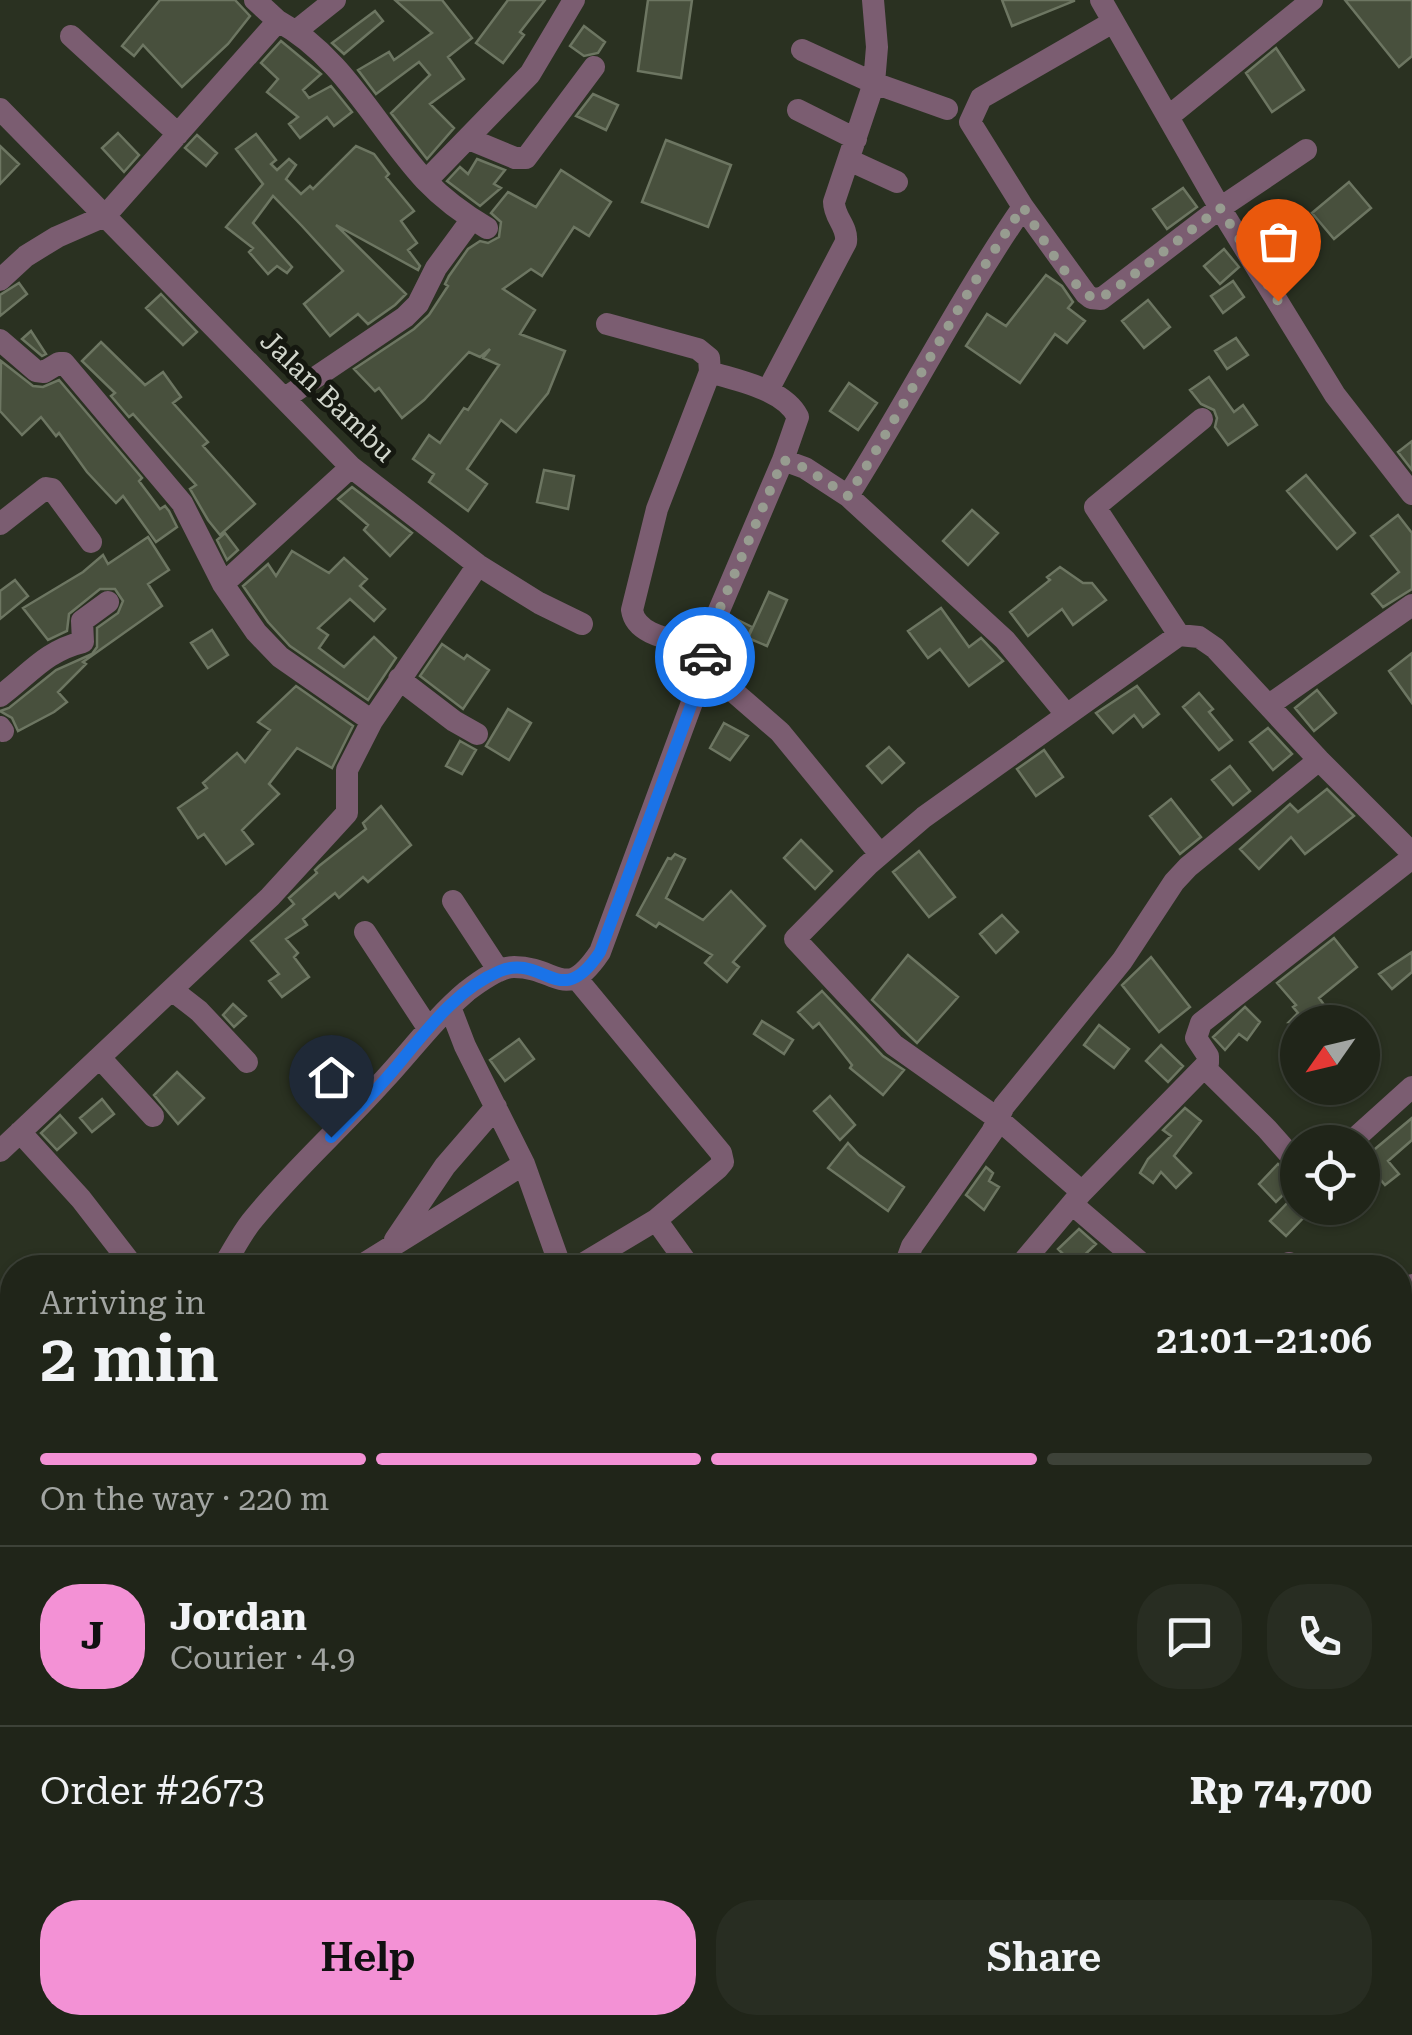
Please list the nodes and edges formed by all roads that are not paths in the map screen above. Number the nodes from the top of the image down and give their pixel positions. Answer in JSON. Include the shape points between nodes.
{"nodes":[{"id":1,"x":255,"y":0,"type":"edge"},
{"id":2,"x":335,"y":0,"type":"edge"},
{"id":3,"x":873,"y":0,"type":"edge"},
{"id":4,"x":1100,"y":0,"type":"edge"},
{"id":5,"x":1312,"y":0,"type":"edge"},
{"id":6,"x":561,"y":6,"type":"edge"},
{"id":7,"x":1113,"y":22,"type":"junction"},
{"id":8,"x":287,"y":26,"type":"junction"},
{"id":9,"x":71,"y":36,"type":"dead end"},
{"id":10,"x":802,"y":50,"type":"dead end"},
{"id":11,"x":594,"y":67,"type":"dead end"},
{"id":12,"x":874,"y":83,"type":"junction"},
{"id":13,"x":0,"y":109,"type":"edge"},
{"id":14,"x":947,"y":109,"type":"dead end"},
{"id":15,"x":798,"y":110,"type":"dead end"},
{"id":16,"x":1168,"y":117,"type":"junction"},
{"id":17,"x":178,"y":134,"type":"junction"},
{"id":18,"x":469,"y":138,"type":"junction"},
{"id":19,"x":852,"y":150,"type":"junction"},
{"id":20,"x":1306,"y":150,"type":"dead end"},
{"id":21,"x":426,"y":181,"type":"junction"},
{"id":22,"x":897,"y":182,"type":"dead end"},
{"id":23,"x":1023,"y":207,"type":"junction"},
{"id":24,"x":1220,"y":208,"type":"junction"},
{"id":25,"x":104,"y":216,"type":"junction"},
{"id":26,"x":0,"y":280,"type":"edge"},
{"id":27,"x":607,"y":324,"type":"dead end"},
{"id":28,"x":0,"y":340,"type":"edge"},
{"id":29,"x":710,"y":372,"type":"junction"},
{"id":30,"x":768,"y":390,"type":"junction"},
{"id":31,"x":285,"y":398,"type":"junction"},
{"id":32,"x":1202,"y":418,"type":"dead end"},
{"id":33,"x":783,"y":460,"type":"junction"},
{"id":34,"x":351,"y":467,"type":"junction"},
{"id":35,"x":1412,"y":494,"type":"edge"},
{"id":36,"x":848,"y":496,"type":"junction"},
{"id":37,"x":0,"y":524,"type":"edge"},
{"id":38,"x":90,"y":542,"type":"dead end"},
{"id":39,"x":478,"y":565,"type":"junction"},
{"id":40,"x":223,"y":584,"type":"junction"},
{"id":41,"x":108,"y":602,"type":"dead end"},
{"id":42,"x":1412,"y":606,"type":"edge"},
{"id":43,"x":582,"y":624,"type":"dead end"},
{"id":44,"x":1180,"y":635,"type":"junction"},
{"id":45,"x":704,"y":658,"type":"junction"},
{"id":46,"x":399,"y":680,"type":"junction"},
{"id":47,"x":0,"y":696,"type":"edge"},
{"id":48,"x":1270,"y":705,"type":"junction"},
{"id":49,"x":1066,"y":714,"type":"junction"},
{"id":50,"x":372,"y":722,"type":"junction"},
{"id":51,"x":477,"y":734,"type":"dead end"},
{"id":52,"x":1319,"y":760,"type":"junction"},
{"id":53,"x":880,"y":854,"type":"junction"},
{"id":54,"x":1412,"y":855,"type":"edge"},
{"id":55,"x":453,"y":901,"type":"dead end"},
{"id":56,"x":366,"y":932,"type":"dead end"},
{"id":57,"x":499,"y":971,"type":"junction"},
{"id":58,"x":576,"y":979,"type":"junction"},
{"id":59,"x":172,"y":990,"type":"junction"},
{"id":60,"x":450,"y":1008,"type":"junction"},
{"id":61,"x":428,"y":1028,"type":"junction"},
{"id":62,"x":100,"y":1059,"type":"junction"},
{"id":63,"x":248,"y":1062,"type":"dead end"},
{"id":64,"x":1204,"y":1068,"type":"junction"},
{"id":65,"x":1412,"y":1087,"type":"edge"},
{"id":66,"x":496,"y":1107,"type":"junction"},
{"id":67,"x":153,"y":1116,"type":"dead end"},
{"id":68,"x":998,"y":1118,"type":"junction"},
{"id":69,"x":1370,"y":1125,"type":"edge"},
{"id":70,"x":20,"y":1132,"type":"junction"},
{"id":71,"x":1280,"y":1144,"type":"edge"},
{"id":72,"x":0,"y":1151,"type":"edge"},
{"id":73,"x":524,"y":1164,"type":"junction"},
{"id":74,"x":1077,"y":1198,"type":"junction"},
{"id":75,"x":656,"y":1220,"type":"junction"},
{"id":76,"x":390,"y":1247,"type":"junction"},
{"id":77,"x":125,"y":1255,"type":"edge"},
{"id":78,"x":230,"y":1255,"type":"edge"},
{"id":79,"x":377,"y":1255,"type":"edge"},
{"id":80,"x":556,"y":1255,"type":"edge"},
{"id":81,"x":617,"y":1255,"type":"edge"},
{"id":82,"x":681,"y":1255,"type":"edge"},
{"id":83,"x":909,"y":1255,"type":"edge"},
{"id":84,"x":1029,"y":1255,"type":"edge"},
{"id":85,"x":1133,"y":1255,"type":"edge"}],
"edges":[{"from":1,"to":8,"type":"street"},
{"from":2,"to":8,"type":"street"},
{"from":3,"to":12,"type":"street"},
{"from":4,"to":7,"type":"street"},
{"from":5,"to":16,"type":"street"},
{"from":6,"to":18,"type":"street","via":[[530,74]]},
{"from":7,"to":16,"type":"street"},
{"from":7,"to":23,"type":"street","via":[[980,98],[974,110],[976,138]]},
{"from":8,"to":17,"type":"street"},
{"from":8,"to":21,"type":"street","via":[[338,68]]},
{"from":9,"to":17,"type":"street"},
{"from":10,"to":12,"type":"street"},
{"from":11,"to":18,"type":"street","via":[[526,158]]},
{"from":12,"to":14,"type":"street"},
{"from":12,"to":19,"type":"street"},
{"from":13,"to":25,"type":"street","name":"Jalan Bambu"},
{"from":15,"to":19,"type":"street"},
{"from":16,"to":24,"type":"street"},
{"from":17,"to":25,"type":"street"},
{"from":18,"to":21,"type":"street"},
{"from":19,"to":22,"type":"street"},
{"from":19,"to":30,"type":"street","via":[[834,210],[848,231],[846,242]]},
{"from":20,"to":24,"type":"street"},
{"from":21,"to":31,"type":"street","via":[[480,224],[441,259],[406,317]]},
{"from":23,"to":24,"type":"street","via":[[1064,268],[1095,299]]},
{"from":23,"to":36,"type":"street"},
{"from":24,"to":35,"type":"street","via":[[1335,395]]},
{"from":25,"to":26,"type":"street","via":[[57,236]]},
{"from":25,"to":31,"type":"street","name":"Jalan Bambu"},
{"from":27,"to":29,"type":"street","via":[[698,349],[709,358]]},
{"from":28,"to":40,"type":"street","via":[[36,372],[64,363],[182,503]]},
{"from":29,"to":30,"type":"street"},
{"from":29,"to":45,"type":"street","via":[[657,509],[632,610],[642,629]]},
{"from":30,"to":33,"type":"street","via":[[798,415]]},
{"from":31,"to":34,"type":"street","name":"Jalan Bambu"},
{"from":32,"to":44,"type":"street","via":[[1095,508]]},
{"from":33,"to":36,"type":"street"},
{"from":33,"to":45,"type":"street"},
{"from":34,"to":39,"type":"street","name":"Jalan Bambu"},
{"from":34,"to":40,"type":"street"},
{"from":36,"to":49,"type":"street","via":[[1005,640]]},
{"from":37,"to":38,"type":"street","via":[[52,489]]},
{"from":39,"to":43,"type":"street","name":"Jalan Bambu"},
{"from":39,"to":46,"type":"street"},
{"from":40,"to":50,"type":"street","via":[[280,658]]},
{"from":41,"to":47,"type":"street","via":[[82,622],[82,642],[28,669]]},
{"from":42,"to":48,"type":"street"},
{"from":44,"to":48,"type":"street","via":[[1214,648]]},
{"from":44,"to":49,"type":"street"},
{"from":45,"to":53,"type":"street","via":[[780,732]]},
{"from":45,"to":58,"type":"street","via":[[600,952]]},
{"from":46,"to":50,"type":"street"},
{"from":46,"to":51,"type":"street"},
{"from":48,"to":52,"type":"street"},
{"from":49,"to":53,"type":"street"},
{"from":50,"to":59,"type":"street","via":[[347,770],[346,813],[270,898]]},
{"from":52,"to":54,"type":"street"},
{"from":52,"to":68,"type":"street","via":[[1181,874]]},
{"from":53,"to":68,"type":"street","via":[[795,939],[894,1045]]},
{"from":54,"to":64,"type":"street","via":[[1202,1023],[1196,1038],[1208,1056]]},
{"from":55,"to":57,"type":"street"},
{"from":56,"to":61,"type":"street"},
{"from":57,"to":58,"type":"street","via":[[514,967]]},
{"from":57,"to":60,"type":"street"},
{"from":58,"to":75,"type":"street","via":[[721,1153],[718,1168]]},
{"from":59,"to":62,"type":"street"},
{"from":59,"to":63,"type":"street"},
{"from":60,"to":61,"type":"street"},
{"from":60,"to":66,"type":"street"},
{"from":61,"to":78,"type":"street","via":[[251,1223]]},
{"from":62,"to":67,"type":"street"},
{"from":62,"to":70,"type":"street"},
{"from":64,"to":71,"type":"street"},
{"from":64,"to":74,"type":"street"},
{"from":65,"to":69,"type":"street"},
{"from":66,"to":73,"type":"street"},
{"from":66,"to":76,"type":"street","via":[[445,1166]]},
{"from":68,"to":74,"type":"street"},
{"from":68,"to":83,"type":"street"},
{"from":70,"to":72,"type":"street"},
{"from":70,"to":77,"type":"street"},
{"from":73,"to":76,"type":"street"},
{"from":73,"to":80,"type":"street"},
{"from":74,"to":84,"type":"street"},
{"from":74,"to":85,"type":"street"},
{"from":75,"to":81,"type":"street"},
{"from":75,"to":82,"type":"street"},
{"from":76,"to":79,"type":"street"}]}
